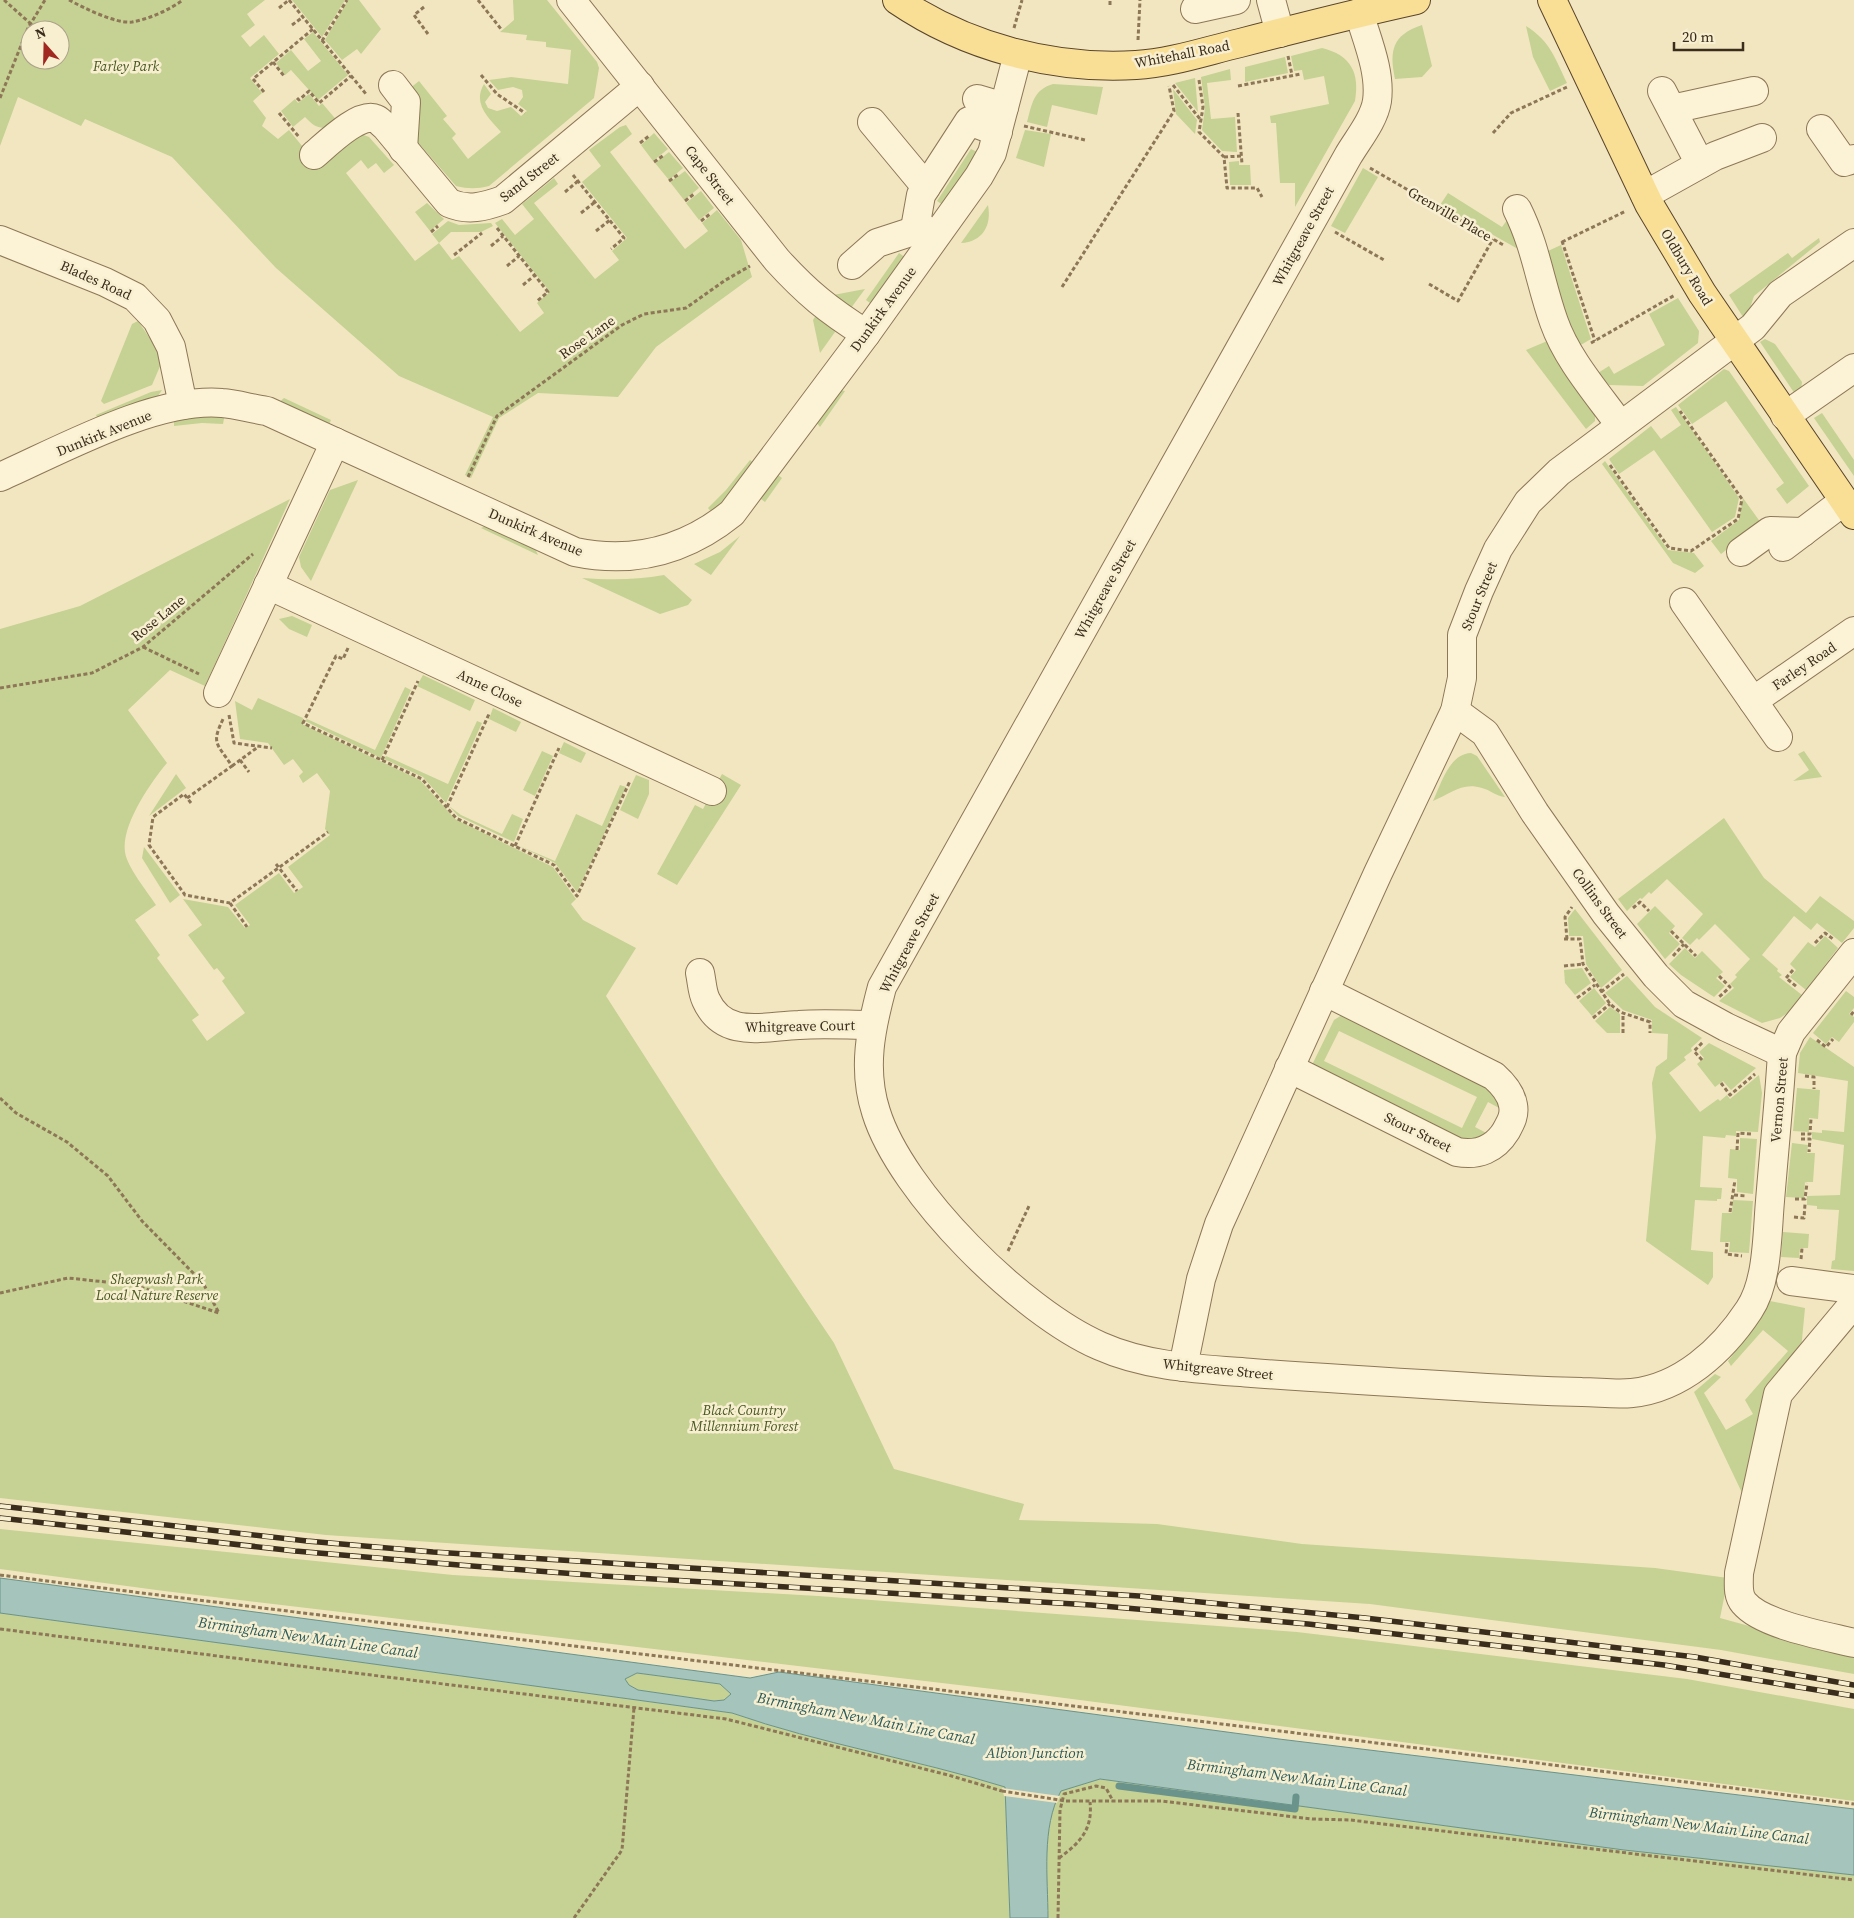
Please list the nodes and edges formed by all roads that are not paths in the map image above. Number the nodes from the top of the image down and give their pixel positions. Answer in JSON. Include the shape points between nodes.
{"nodes":[{"id":1,"x":571,"y":0,"type":"edge"},
{"id":2,"x":897,"y":0,"type":"edge"},
{"id":3,"x":1236,"y":0,"type":"edge"},
{"id":4,"x":1271,"y":0,"type":"edge"},
{"id":5,"x":1416,"y":0,"type":"edge"},
{"id":6,"x":1552,"y":0,"type":"edge"},
{"id":7,"x":927,"y":9,"type":"edge"},
{"id":8,"x":1195,"y":9,"type":"dead end"},
{"id":9,"x":1359,"y":13,"type":"junction"},
{"id":10,"x":1284,"y":42,"type":"junction"},
{"id":11,"x":1015,"y":45,"type":"junction"},
{"id":12,"x":393,"y":85,"type":"dead end"},
{"id":13,"x":640,"y":86,"type":"junction"},
{"id":14,"x":1754,"y":91,"type":"dead end"},
{"id":15,"x":977,"y":99,"type":"dead end"},
{"id":16,"x":872,"y":122,"type":"dead end"},
{"id":17,"x":1008,"y":122,"type":"junction"},
{"id":18,"x":1821,"y":129,"type":"dead end"},
{"id":19,"x":1762,"y":138,"type":"dead end"},
{"id":20,"x":403,"y":149,"type":"junction"},
{"id":21,"x":314,"y":155,"type":"road end"},
{"id":22,"x":1854,"y":160,"type":"edge"},
{"id":23,"x":1700,"y":164,"type":"junction"},
{"id":24,"x":926,"y":187,"type":"junction"},
{"id":25,"x":1639,"y":201,"type":"junction"},
{"id":26,"x":1517,"y":209,"type":"dead end"},
{"id":27,"x":919,"y":225,"type":"junction"},
{"id":28,"x":0,"y":240,"type":"edge"},
{"id":29,"x":1854,"y":243,"type":"edge"},
{"id":30,"x":852,"y":265,"type":"dead end"},
{"id":31,"x":866,"y":334,"type":"junction"},
{"id":32,"x":1733,"y":340,"type":"junction"},
{"id":33,"x":1851,"y":360,"type":"edge"},
{"id":34,"x":183,"y":405,"type":"junction"},
{"id":35,"x":1785,"y":416,"type":"junction"},
{"id":36,"x":1620,"y":425,"type":"junction"},
{"id":37,"x":335,"y":442,"type":"junction"},
{"id":38,"x":0,"y":477,"type":"edge"},
{"id":39,"x":1849,"y":508,"type":"edge"},
{"id":40,"x":1741,"y":552,"type":"dead end"},
{"id":41,"x":268,"y":585,"type":"junction"},
{"id":42,"x":1684,"y":602,"type":"dead end"},
{"id":43,"x":1854,"y":632,"type":"edge"},
{"id":44,"x":209,"y":684,"type":"road end"},
{"id":45,"x":1753,"y":701,"type":"junction"},
{"id":46,"x":1456,"y":711,"type":"junction"},
{"id":47,"x":1778,"y":737,"type":"dead end"},
{"id":48,"x":712,"y":791,"type":"dead end"},
{"id":49,"x":1845,"y":948,"type":"edge"},
{"id":50,"x":700,"y":973,"type":"dead end"},
{"id":51,"x":1324,"y":991,"type":"junction"},
{"id":52,"x":872,"y":1025,"type":"junction"},
{"id":53,"x":1782,"y":1053,"type":"junction"},
{"id":54,"x":1289,"y":1068,"type":"junction"},
{"id":55,"x":1754,"y":1264,"type":"joint"},
{"id":56,"x":1791,"y":1281,"type":"dead end"},
{"id":57,"x":1854,"y":1289,"type":"edge"},
{"id":58,"x":1854,"y":1303,"type":"edge"},
{"id":59,"x":1183,"y":1368,"type":"junction"},
{"id":60,"x":1854,"y":1643,"type":"edge"}],
"edges":[{"from":1,"to":13,"type":"street","name":"Cape Street"},
{"from":2,"to":7,"type":"main road","name":"Whitehall Road"},
{"from":3,"to":8,"type":"street"},
{"from":4,"to":10,"type":"street"},
{"from":5,"to":9,"type":"main road","name":"Whitehall Road"},
{"from":6,"to":25,"type":"main road","name":"Oldbury Road"},
{"from":7,"to":11,"type":"main road","name":"Whitehall Road","via":[[980,42]]},
{"from":9,"to":10,"type":"main road","name":"Whitehall Road"},
{"from":9,"to":52,"type":"street","name":"Whitgreave Street","via":[[1378,88],[1377,102],[1368,124],[882,987]]},
{"from":10,"to":11,"type":"main road","name":"Whitehall Road","via":[[1139,65],[1085,66]]},
{"from":11,"to":17,"type":"street","name":"Dunkirk Avenue"},
{"from":12,"to":20,"type":"street","via":[[406,102]]},
{"from":13,"to":20,"type":"street","name":"Sand Street","via":[[503,200],[490,205],[460,208],[449,203]]},
{"from":13,"to":31,"type":"street","name":"Cape Street","via":[[803,290]]},
{"from":14,"to":23,"type":"street","via":[[1667,100]]},
{"from":15,"to":17,"type":"street"},
{"from":16,"to":24,"type":"street"},
{"from":17,"to":24,"type":"street","via":[[969,121]]},
{"from":17,"to":27,"type":"street","name":"Dunkirk Avenue","via":[[979,176]]},
{"from":18,"to":22,"type":"street","via":[[1844,162]]},
{"from":19,"to":23,"type":"street"},
{"from":20,"to":21,"type":"street","name":"Sand Street","via":[[376,118],[366,117]]},
{"from":23,"to":25,"type":"street"},
{"from":24,"to":27,"type":"street","via":[[921,195]]},
{"from":25,"to":32,"type":"main road","name":"Oldbury Road"},
{"from":26,"to":36,"type":"street","via":[[1546,256],[1554,323],[1576,363]]},
{"from":27,"to":30,"type":"street","via":[[872,236]]},
{"from":27,"to":31,"type":"street","name":"Dunkirk Avenue"},
{"from":28,"to":34,"type":"street","name":"Blades Road","via":[[135,297],[157,320],[171,347]]},
{"from":29,"to":32,"type":"street","name":"Stour Street","via":[[1834,269],[1780,294],[1753,327]]},
{"from":31,"to":37,"type":"street","name":"Dunkirk Avenue","via":[[732,513],[710,530],[684,543],[651,553],[616,557],[575,552]]},
{"from":32,"to":35,"type":"main road","name":"Oldbury Road"},
{"from":32,"to":36,"type":"street","name":"Stour Street"},
{"from":33,"to":35,"type":"street"},
{"from":34,"to":37,"type":"street","name":"Dunkirk Avenue","via":[[221,403],[266,411]]},
{"from":34,"to":38,"type":"street","name":"Dunkirk Avenue","via":[[133,418]]},
{"from":35,"to":39,"type":"main road","name":"Oldbury Road"},
{"from":36,"to":46,"type":"street","name":"Stour Street","via":[[1559,472],[1528,502],[1498,549],[1462,635],[1462,678]]},
{"from":37,"to":41,"type":"street"},
{"from":39,"to":40,"type":"street","via":[[1793,540],[1770,531]]},
{"from":41,"to":44,"type":"street"},
{"from":41,"to":48,"type":"street","name":"Anne Close"},
{"from":42,"to":45,"type":"street"},
{"from":43,"to":45,"type":"street","name":"Farley Road"},
{"from":45,"to":47,"type":"street"},
{"from":46,"to":51,"type":"street","name":"Stour Street"},
{"from":46,"to":53,"type":"street","name":"Collins Street","via":[[1485,733],[1606,914],[1656,976],[1684,1004]]},
{"from":49,"to":53,"type":"street","name":"Vernon Street","via":[[1791,1032]]},
{"from":50,"to":52,"type":"street","name":"Whitgreave Court","via":[[706,1000],[714,1012],[742,1029],[816,1024]]},
{"from":51,"to":54,"type":"street","name":"Stour Street"},
{"from":51,"to":54,"type":"street","name":"Stour Street","via":[[1494,1076],[1512,1099],[1512,1121],[1499,1143],[1492,1147],[1472,1154],[1457,1152]]},
{"from":52,"to":59,"type":"street","name":"Whitgreave Street","via":[[870,1082],[874,1109],[884,1134],[933,1206],[991,1271],[1070,1332],[1124,1356]]},
{"from":53,"to":55,"type":"street","name":"Vernon Street"},
{"from":54,"to":59,"type":"street","name":"Stour Street","via":[[1219,1224],[1201,1279]]},
{"from":55,"to":59,"type":"street","name":"Whitgreave Street","via":[[1750,1308],[1712,1353],[1683,1378],[1633,1393],[1506,1389]]},
{"from":56,"to":57,"type":"street"},
{"from":58,"to":60,"type":"street","via":[[1778,1394],[1738,1590],[1751,1610],[1780,1624]]}]}
